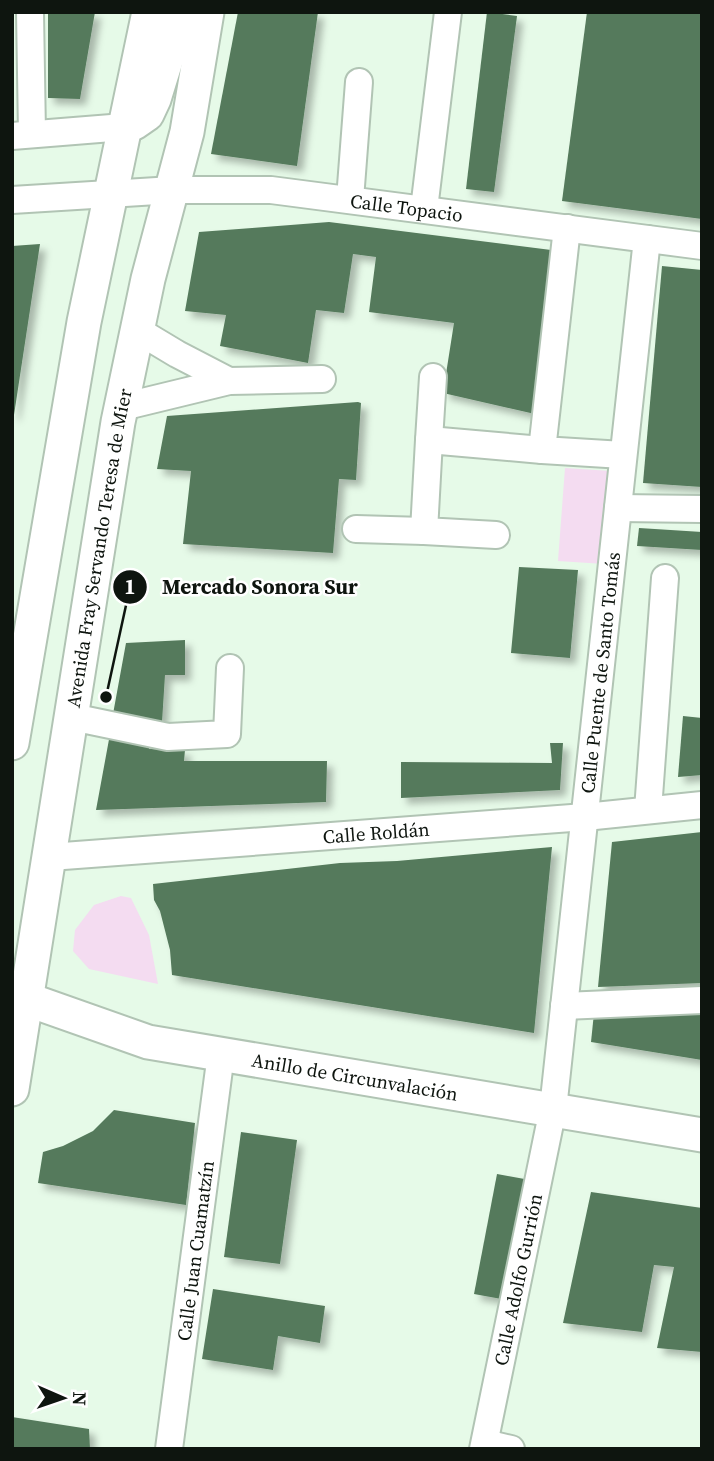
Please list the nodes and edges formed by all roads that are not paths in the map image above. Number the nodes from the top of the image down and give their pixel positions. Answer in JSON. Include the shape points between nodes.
{"nodes":[{"id":1,"x":30,"y":12,"type":"edge"},
{"id":2,"x":149,"y":12,"type":"edge"},
{"id":3,"x":181,"y":12,"type":"edge"},
{"id":4,"x":207,"y":12,"type":"edge"},
{"id":5,"x":447,"y":12,"type":"edge"},
{"id":6,"x":359,"y":82,"type":"dead end"},
{"id":7,"x":124,"y":127,"type":"junction"},
{"id":8,"x":22,"y":135,"type":"edge"},
{"id":9,"x":173,"y":190,"type":"junction"},
{"id":10,"x":110,"y":195,"type":"junction"},
{"id":11,"x":350,"y":199,"type":"junction"},
{"id":12,"x":12,"y":201,"type":"edge"},
{"id":13,"x":424,"y":209,"type":"junction"},
{"id":14,"x":567,"y":228,"type":"junction"},
{"id":15,"x":647,"y":239,"type":"junction"},
{"id":16,"x":702,"y":246,"type":"edge"},
{"id":17,"x":137,"y":330,"type":"junction"},
{"id":18,"x":433,"y":377,"type":"dead end"},
{"id":19,"x":322,"y":379,"type":"dead end"},
{"id":20,"x":229,"y":381,"type":"junction"},
{"id":21,"x":122,"y":407,"type":"junction"},
{"id":22,"x":429,"y":440,"type":"junction"},
{"id":23,"x":542,"y":450,"type":"junction"},
{"id":24,"x":623,"y":455,"type":"junction"},
{"id":25,"x":618,"y":508,"type":"junction"},
{"id":26,"x":702,"y":509,"type":"edge"},
{"id":27,"x":356,"y":529,"type":"dead end"},
{"id":28,"x":424,"y":531,"type":"junction"},
{"id":29,"x":496,"y":535,"type":"dead end"},
{"id":30,"x":665,"y":578,"type":"dead end"},
{"id":31,"x":230,"y":668,"type":"dead end"},
{"id":32,"x":72,"y":717,"type":"junction"},
{"id":33,"x":12,"y":743,"type":"edge"},
{"id":34,"x":702,"y":805,"type":"edge"},
{"id":35,"x":648,"y":810,"type":"junction"},
{"id":36,"x":585,"y":817,"type":"junction"},
{"id":37,"x":50,"y":857,"type":"junction"},
{"id":38,"x":19,"y":996,"type":"edge"},
{"id":39,"x":702,"y":1000,"type":"edge"},
{"id":40,"x":564,"y":1006,"type":"junction"},
{"id":41,"x":221,"y":1054,"type":"junction"},
{"id":42,"x":12,"y":1089,"type":"edge"},
{"id":43,"x":553,"y":1109,"type":"junction"},
{"id":44,"x":702,"y":1135,"type":"edge"},
{"id":45,"x":484,"y":1446,"type":"edge"},
{"id":46,"x":169,"y":1449,"type":"edge"},
{"id":47,"x":511,"y":1449,"type":"edge"}],
"edges":[{"from":1,"to":8,"type":"street"},
{"from":2,"to":7,"type":"main road"},
{"from":3,"to":7,"type":"main road","via":[[148,114]]},
{"from":4,"to":9,"type":"main road","name":"Avenida Fray Servando Teresa de Mier"},
{"from":5,"to":13,"type":"street"},
{"from":6,"to":11,"type":"street"},
{"from":7,"to":8,"type":"street"},
{"from":7,"to":10,"type":"main road"},
{"from":9,"to":10,"type":"street","name":"Calle Topacio"},
{"from":9,"to":11,"type":"street","name":"Calle Topacio","via":[[271,190]]},
{"from":9,"to":17,"type":"main road","name":"Avenida Fray Servando Teresa de Mier"},
{"from":10,"to":12,"type":"street","name":"Calle Topacio"},
{"from":10,"to":33,"type":"main road"},
{"from":11,"to":13,"type":"street","name":"Calle Topacio"},
{"from":13,"to":14,"type":"street","name":"Calle Topacio"},
{"from":14,"to":15,"type":"street","name":"Calle Topacio"},
{"from":14,"to":23,"type":"street"},
{"from":15,"to":16,"type":"street","name":"Calle Topacio"},
{"from":15,"to":24,"type":"street","name":"Calle Puente de Santo Tomás"},
{"from":17,"to":20,"type":"street"},
{"from":17,"to":21,"type":"main road","name":"Avenida Fray Servando Teresa de Mier"},
{"from":18,"to":22,"type":"street"},
{"from":19,"to":20,"type":"street"},
{"from":20,"to":21,"type":"street"},
{"from":21,"to":32,"type":"main road","name":"Avenida Fray Servando Teresa de Mier"},
{"from":22,"to":23,"type":"street"},
{"from":22,"to":28,"type":"street"},
{"from":23,"to":24,"type":"street"},
{"from":24,"to":25,"type":"street","name":"Calle Puente de Santo Tomás"},
{"from":25,"to":26,"type":"street"},
{"from":25,"to":36,"type":"street","name":"Calle Puente de Santo Tomás"},
{"from":27,"to":28,"type":"street"},
{"from":28,"to":29,"type":"street"},
{"from":30,"to":35,"type":"street"},
{"from":31,"to":32,"type":"street","via":[[227,734],[168,737]]},
{"from":32,"to":37,"type":"main road","name":"Avenida Fray Servando Teresa de Mier"},
{"from":34,"to":35,"type":"street","name":"Calle Roldán"},
{"from":35,"to":36,"type":"street","name":"Calle Roldán"},
{"from":36,"to":37,"type":"street","name":"Calle Roldán"},
{"from":36,"to":40,"type":"street","name":"Calle Puente de Santo Tomás"},
{"from":37,"to":38,"type":"main road","name":"Avenida Fray Servando Teresa de Mier"},
{"from":38,"to":41,"type":"main road","name":"Anillo de Circunvalación","via":[[148,1042]]},
{"from":38,"to":42,"type":"main road","name":"Avenida Fray Servando Teresa de Mier"},
{"from":39,"to":40,"type":"street"},
{"from":40,"to":43,"type":"street","name":"Calle Puente de Santo Tomás"},
{"from":41,"to":43,"type":"main road","name":"Anillo de Circunvalación"},
{"from":41,"to":46,"type":"street","name":"Calle Juan Cuamatzín"},
{"from":43,"to":44,"type":"main road","name":"Anillo de Circunvalación"},
{"from":43,"to":45,"type":"street","name":"Calle Adolfo Gurrión"},
{"from":45,"to":47,"type":"street"}]}
